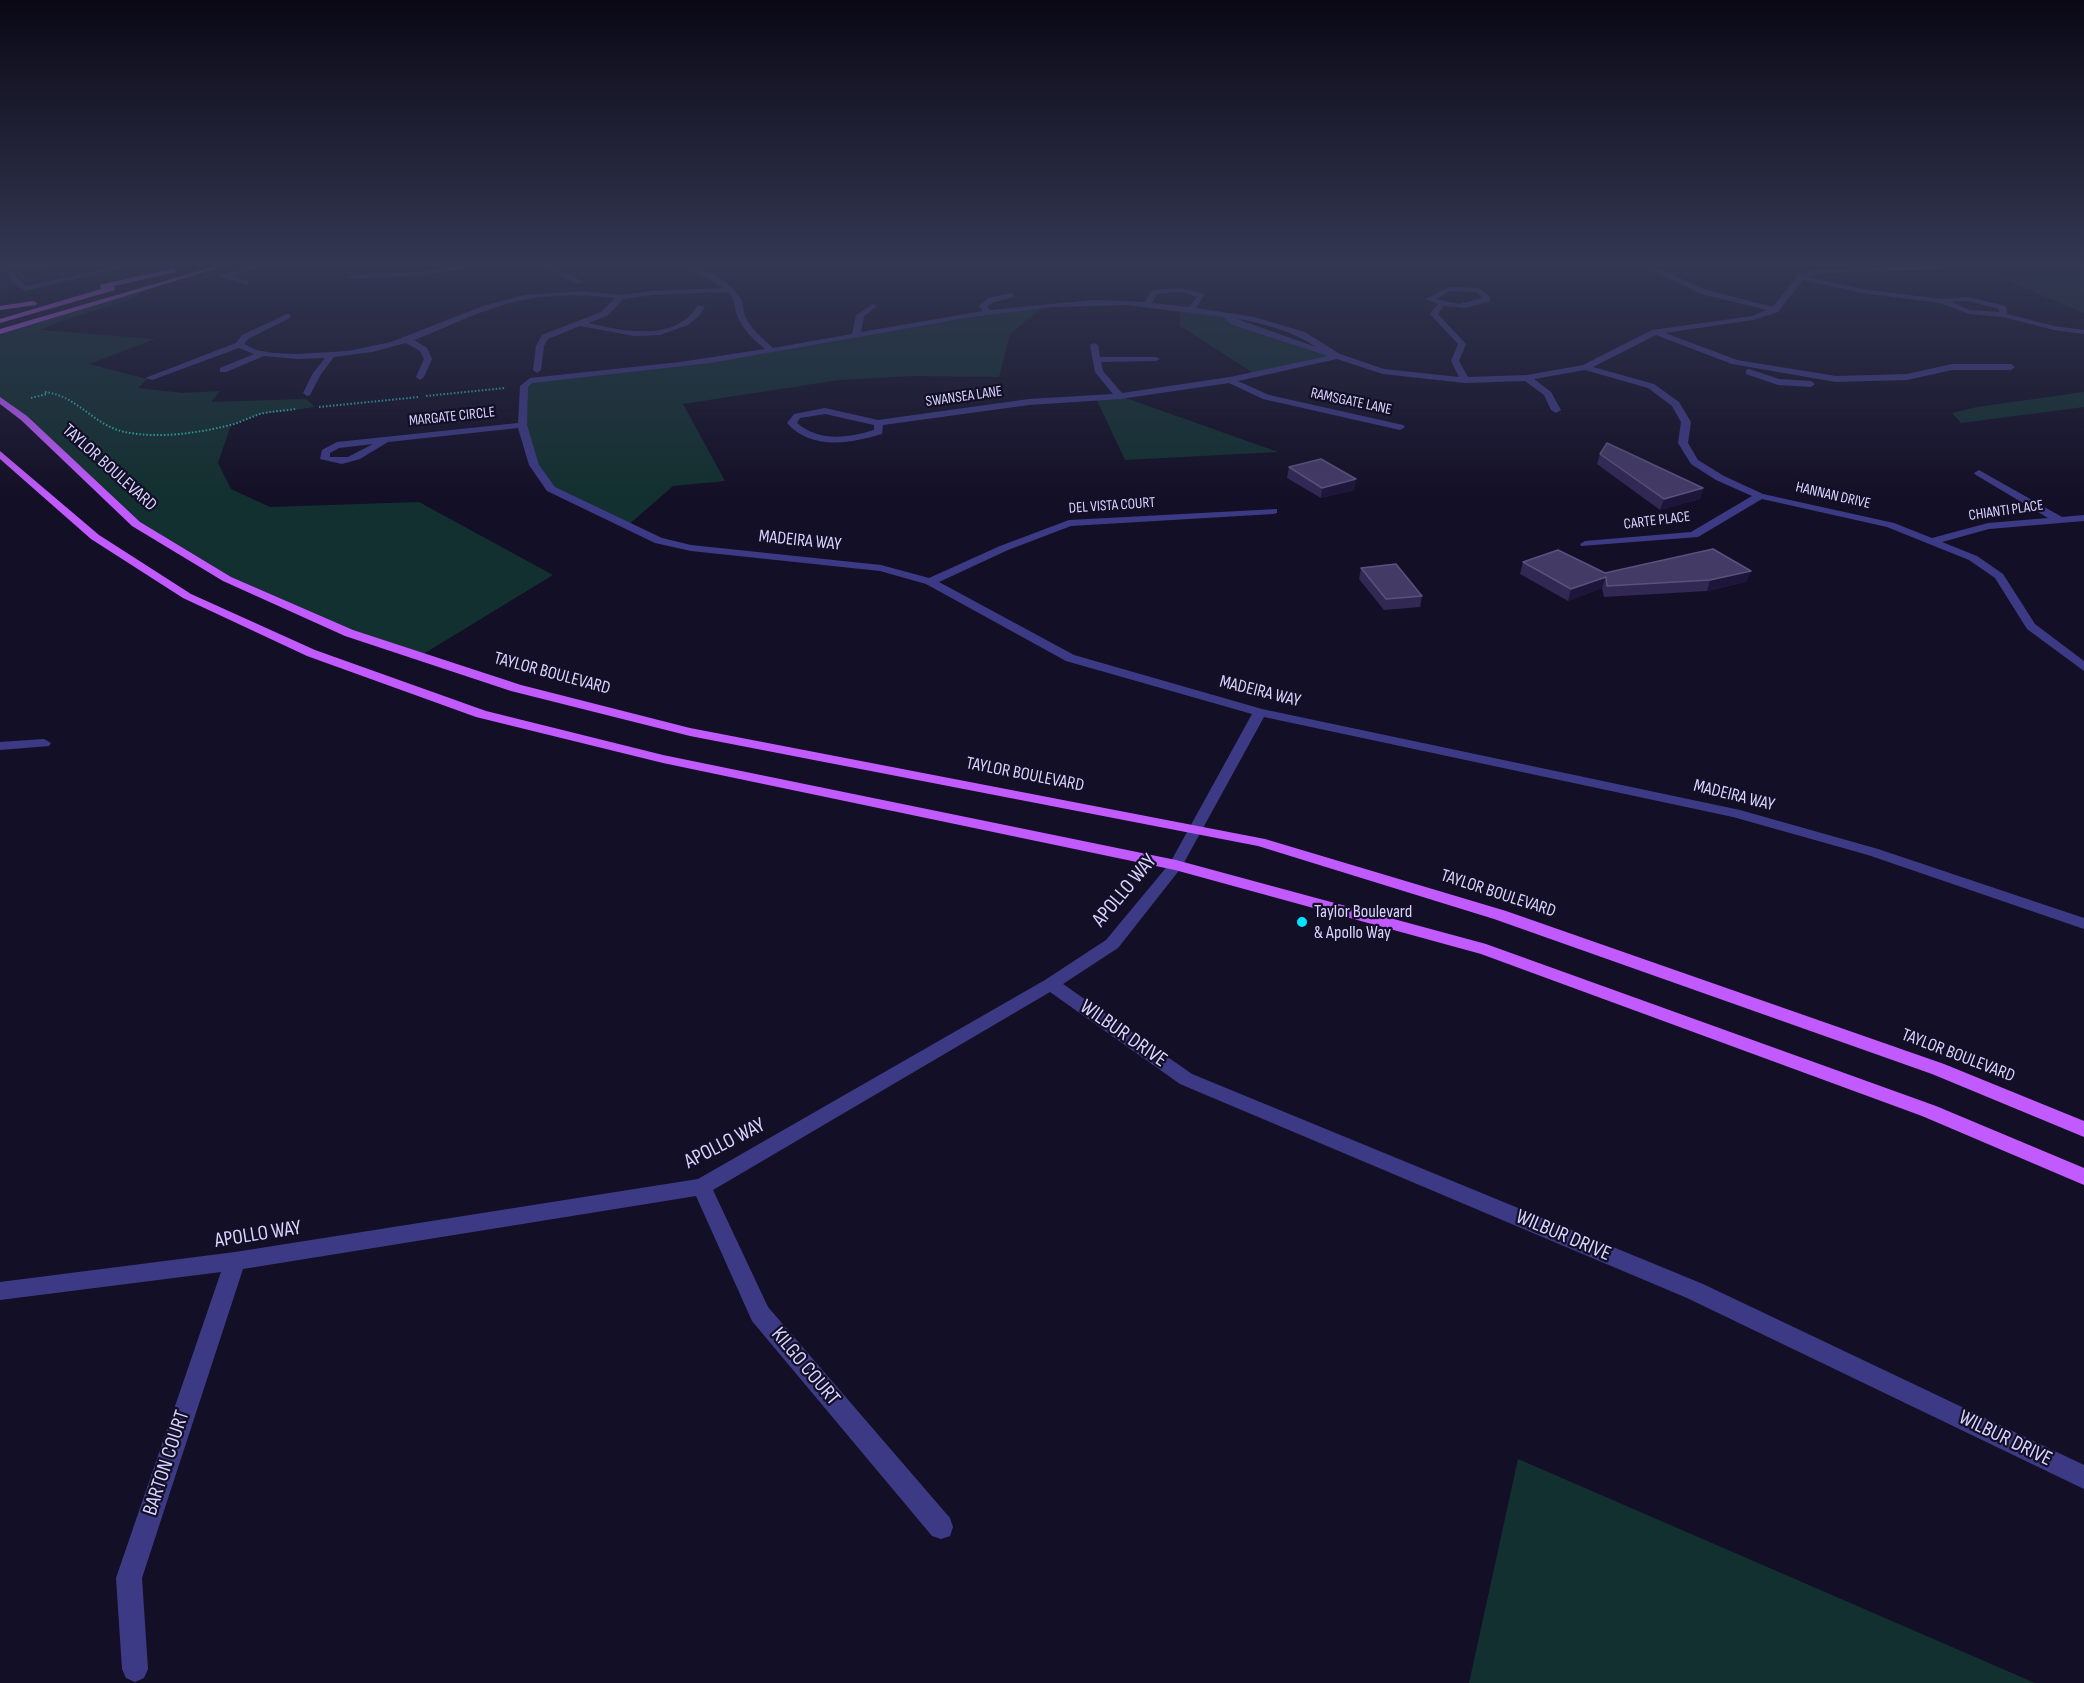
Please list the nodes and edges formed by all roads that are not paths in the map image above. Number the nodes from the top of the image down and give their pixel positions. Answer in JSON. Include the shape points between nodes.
{"nodes":[{"id":1,"x":242,"y":342,"type":"edge"},
{"id":2,"x":401,"y":342,"type":"edge"},
{"id":3,"x":410,"y":342,"type":"edge"},
{"id":4,"x":543,"y":342,"type":"edge"},
{"id":5,"x":761,"y":342,"type":"edge"},
{"id":6,"x":825,"y":342,"type":"edge"},
{"id":7,"x":1314,"y":342,"type":"edge"},
{"id":8,"x":1459,"y":342,"type":"edge"},
{"id":9,"x":1636,"y":342,"type":"edge"},
{"id":10,"x":1680,"y":342,"type":"edge"},
{"id":11,"x":239,"y":345,"type":"junction"},
{"id":12,"x":1094,"y":345,"type":"dead end"},
{"id":13,"x":772,"y":351,"type":"junction"},
{"id":14,"x":262,"y":354,"type":"junction"},
{"id":15,"x":331,"y":356,"type":"junction"},
{"id":16,"x":1337,"y":356,"type":"junction"},
{"id":17,"x":1156,"y":359,"type":"dead end"},
{"id":18,"x":1097,"y":360,"type":"junction"},
{"id":19,"x":1586,"y":367,"type":"junction"},
{"id":20,"x":2011,"y":367,"type":"dead end"},
{"id":21,"x":224,"y":370,"type":"dead end"},
{"id":22,"x":537,"y":370,"type":"dead end"},
{"id":23,"x":150,"y":378,"type":"dead end"},
{"id":24,"x":420,"y":378,"type":"dead end"},
{"id":25,"x":1527,"y":378,"type":"junction"},
{"id":26,"x":1230,"y":380,"type":"junction"},
{"id":27,"x":1465,"y":380,"type":"junction"},
{"id":28,"x":307,"y":393,"type":"dead end"},
{"id":29,"x":1120,"y":396,"type":"junction"},
{"id":30,"x":0,"y":400,"type":"edge"},
{"id":31,"x":1556,"y":410,"type":"dead end"},
{"id":32,"x":878,"y":423,"type":"junction"},
{"id":33,"x":522,"y":425,"type":"junction"},
{"id":34,"x":1400,"y":427,"type":"dead end"},
{"id":35,"x":385,"y":440,"type":"junction"},
{"id":36,"x":2,"y":457,"type":"edge"},
{"id":37,"x":1979,"y":473,"type":"dead end"},
{"id":38,"x":1760,"y":496,"type":"junction"},
{"id":39,"x":1273,"y":511,"type":"dead end"},
{"id":40,"x":2084,"y":518,"type":"edge"},
{"id":41,"x":2058,"y":519,"type":"junction"},
{"id":42,"x":1933,"y":541,"type":"junction"},
{"id":43,"x":1585,"y":543,"type":"dead end"},
{"id":44,"x":930,"y":582,"type":"junction"},
{"id":45,"x":2084,"y":667,"type":"edge"},
{"id":46,"x":1260,"y":712,"type":"junction"},
{"id":47,"x":44,"y":743,"type":"dead end"},
{"id":48,"x":0,"y":746,"type":"edge"},
{"id":49,"x":1194,"y":830,"type":"junction"},
{"id":50,"x":1176,"y":865,"type":"junction"},
{"id":51,"x":2084,"y":924,"type":"edge"},
{"id":52,"x":1051,"y":984,"type":"junction"},
{"id":53,"x":2084,"y":1129,"type":"edge"},
{"id":54,"x":2084,"y":1178,"type":"edge"},
{"id":55,"x":702,"y":1186,"type":"junction"},
{"id":56,"x":235,"y":1262,"type":"junction"},
{"id":57,"x":0,"y":1291,"type":"edge"},
{"id":58,"x":2084,"y":1477,"type":"edge"},
{"id":59,"x":941,"y":1527,"type":"dead end"},
{"id":60,"x":135,"y":1669,"type":"dead end"}],
"edges":[{"from":1,"to":11,"type":"street"},
{"from":2,"to":15,"type":"street"},
{"from":3,"to":24,"type":"street","via":[[428,359]]},
{"from":4,"to":22,"type":"street"},
{"from":5,"to":13,"type":"street"},
{"from":6,"to":13,"type":"street"},
{"from":7,"to":16,"type":"street"},
{"from":8,"to":27,"type":"street","via":[[1455,361]]},
{"from":9,"to":19,"type":"street"},
{"from":10,"to":20,"type":"street","via":[[1778,382],[1822,385],[1847,379],[1907,377],[1952,367]]},
{"from":11,"to":14,"type":"street"},
{"from":11,"to":23,"type":"street"},
{"from":12,"to":18,"type":"street"},
{"from":13,"to":33,"type":"street","name":"MADEIRA WAY","via":[[636,371],[530,381],[524,386]]},
{"from":14,"to":15,"type":"street"},
{"from":14,"to":21,"type":"street"},
{"from":15,"to":28,"type":"street"},
{"from":16,"to":26,"type":"street","name":"SWANSEA LANE"},
{"from":16,"to":27,"type":"street","via":[[1383,371]]},
{"from":17,"to":18,"type":"street"},
{"from":18,"to":29,"type":"street","via":[[1099,372]]},
{"from":19,"to":25,"type":"street"},
{"from":19,"to":38,"type":"street","name":"HANNAN DRIVE","via":[[1651,386],[1676,404],[1686,422],[1683,443],[1694,462]]},
{"from":25,"to":27,"type":"street"},
{"from":25,"to":31,"type":"street","via":[[1548,394]]},
{"from":26,"to":29,"type":"street","name":"SWANSEA LANE"},
{"from":26,"to":34,"type":"street","name":"RAMSGATE LANE","via":[[1266,397]]},
{"from":29,"to":32,"type":"street","name":"SWANSEA LANE","via":[[1029,402]]},
{"from":30,"to":49,"type":"main road","name":"TAYLOR BOULEVARD","via":[[136,524],[227,579],[349,633],[516,688],[690,732]]},
{"from":32,"to":32,"type":"street","name":"SWANSEA LANE","via":[[879,432],[847,439],[825,439],[799,432],[792,423],[797,416],[825,411]]},
{"from":33,"to":35,"type":"street","name":"MARGATE CIRCLE"},
{"from":33,"to":44,"type":"street","name":"MADEIRA WAY","via":[[534,465],[551,489],[659,541],[881,568]]},
{"from":35,"to":35,"type":"street","name":"MARGATE CIRCLE","via":[[337,445],[325,452],[325,459],[350,462]]},
{"from":36,"to":50,"type":"main road","via":[[95,537],[187,596],[311,652],[481,714],[663,759]]},
{"from":37,"to":41,"type":"street"},
{"from":38,"to":42,"type":"street","name":"HANNAN DRIVE","via":[[1890,525]]},
{"from":38,"to":43,"type":"street","name":"CARTE PLACE","via":[[1694,535]]},
{"from":39,"to":44,"type":"street","name":"DEL VISTA COURT","via":[[1069,523]]},
{"from":40,"to":41,"type":"street","name":"CHIANTI PLACE"},
{"from":41,"to":42,"type":"street","name":"CHIANTI PLACE","via":[[1988,526]]},
{"from":42,"to":45,"type":"street","name":"HANNAN DRIVE","via":[[1973,558],[1999,576],[2031,626]]},
{"from":44,"to":46,"type":"street","name":"MADEIRA WAY","via":[[1070,658]]},
{"from":46,"to":49,"type":"street","name":"APOLLO WAY"},
{"from":46,"to":51,"type":"street","name":"MADEIRA WAY","via":[[1735,813],[1873,852]]},
{"from":47,"to":48,"type":"street"},
{"from":49,"to":50,"type":"street","name":"APOLLO WAY"},
{"from":49,"to":53,"type":"main road","name":"TAYLOR BOULEVARD","via":[[1260,842],[1500,915],[1938,1069]]},
{"from":50,"to":52,"type":"street","name":"APOLLO WAY","via":[[1112,944]]},
{"from":50,"to":54,"type":"main road","via":[[1486,950],[1929,1112]]},
{"from":52,"to":55,"type":"street","name":"APOLLO WAY"},
{"from":52,"to":58,"type":"street","name":"WILBUR DRIVE","via":[[1186,1079],[1695,1291]]},
{"from":55,"to":56,"type":"street","name":"APOLLO WAY"},
{"from":55,"to":59,"type":"street","name":"KILGO COURT","via":[[760,1314]]},
{"from":56,"to":57,"type":"street","name":"APOLLO WAY"},
{"from":56,"to":60,"type":"street","name":"BARTON COURT","via":[[129,1578]]}]}
